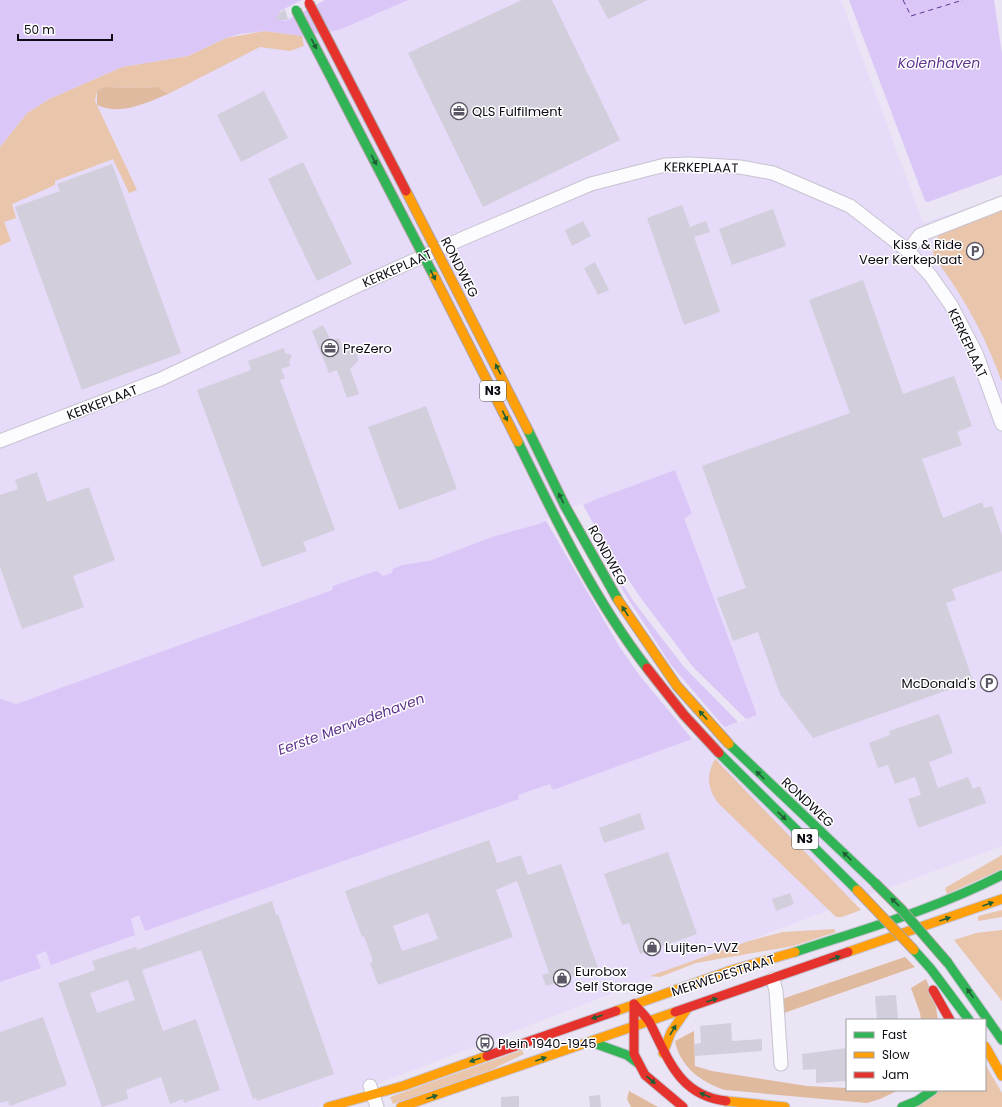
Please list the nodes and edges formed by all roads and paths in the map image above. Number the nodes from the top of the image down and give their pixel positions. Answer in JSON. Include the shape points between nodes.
{"nodes":[{"id":1,"x":291,"y":0,"type":"edge"},
{"id":2,"x":308,"y":0,"type":"edge"},
{"id":3,"x":1002,"y":203,"type":"edge"},
{"id":4,"x":908,"y":251,"type":"junction"},
{"id":5,"x":1002,"y":424,"type":"edge"},
{"id":6,"x":0,"y":441,"type":"edge"},
{"id":7,"x":1002,"y":875,"type":"edge"},
{"id":8,"x":1002,"y":899,"type":"edge"},
{"id":9,"x":927,"y":976,"type":"junction"},
{"id":10,"x":773,"y":979,"type":"junction"},
{"id":11,"x":634,"y":1004,"type":"junction"},
{"id":12,"x":687,"y":1009,"type":"junction"},
{"id":13,"x":950,"y":1019,"type":"edge"},
{"id":14,"x":968,"y":1019,"type":"edge"},
{"id":15,"x":649,"y":1022,"type":"junction"},
{"id":16,"x":991,"y":1023,"type":"junction"},
{"id":17,"x":633,"y":1027,"type":"junction"},
{"id":18,"x":1002,"y":1030,"type":"edge"},
{"id":19,"x":1002,"y":1040,"type":"edge"},
{"id":20,"x":591,"y":1042,"type":"junction"},
{"id":21,"x":986,"y":1048,"type":"edge"},
{"id":22,"x":663,"y":1053,"type":"junction"},
{"id":23,"x":639,"y":1064,"type":"junction"},
{"id":24,"x":781,"y":1064,"type":"dead end"},
{"id":25,"x":1002,"y":1076,"type":"edge"},
{"id":26,"x":932,"y":1091,"type":"edge"},
{"id":27,"x":374,"y":1096,"type":"edge"},
{"id":28,"x":328,"y":1107,"type":"edge"},
{"id":29,"x":401,"y":1107,"type":"edge"},
{"id":30,"x":683,"y":1107,"type":"edge"},
{"id":31,"x":785,"y":1107,"type":"edge"},
{"id":32,"x":902,"y":1107,"type":"edge"}],
"edges":[{"from":1,"to":9,"type":"main road","name":"RONDWEG","number":"N3","one_way":true,"bridge":true,"via":[[552,510],[630,646],[664,691],[719,753],[914,950]]},
{"from":16,"to":2,"type":"main road","name":"RONDWEG","number":"N3","one_way":true,"bridge":true,"via":[[948,963],[902,910],[729,744],[677,686],[644,640],[565,506],[495,363]]},
{"from":3,"to":4,"type":"street","via":[[920,235]]},
{"from":4,"to":5,"type":"street","name":"KERKEPLAAT","via":[[930,275],[951,305],[976,353]]},
{"from":4,"to":6,"type":"street","name":"KERKEPLAAT","via":[[850,206],[774,173],[740,166],[665,165],[616,176],[584,187],[371,280],[161,379]]},
{"from":7,"to":11,"type":"main road","name":"MERWEDESTRAAT","via":[[924,910],[800,951],[732,970]]},
{"from":10,"to":8,"type":"main road","name":"MERWEDESTRAAT","one_way":true},
{"from":9,"to":13,"type":"main road","number":"N3"},
{"from":9,"to":14,"type":"main road","name":"RONDWEG","number":"N3"},
{"from":12,"to":10,"type":"main road","name":"MERWEDESTRAAT","one_way":true},
{"from":10,"to":24,"type":"street"},
{"from":11,"to":15,"type":"main road"},
{"from":11,"to":17,"type":"main road"},
{"from":11,"to":27,"type":"main road","name":"MERWEDESTRAAT","one_way":true},
{"from":12,"to":15,"type":"main road","name":"MERWEDESTRAAT"},
{"from":22,"to":12,"type":"main road","one_way":true,"via":[[671,1032]]},
{"from":15,"to":17,"type":"main road","name":"MERWEDESTRAAT"},
{"from":15,"to":22,"type":"main road"},
{"from":16,"to":18,"type":"main road","number":"N3"},
{"from":16,"to":19,"type":"main road","name":"RONDWEG","number":"N3"},
{"from":17,"to":20,"type":"main road","name":"MERWEDESTRAAT"},
{"from":17,"to":23,"type":"main road","via":[[633,1051]]},
{"from":20,"to":23,"type":"main road","via":[[627,1055]]},
{"from":29,"to":20,"type":"main road","name":"MERWEDESTRAAT","one_way":true},
{"from":21,"to":25,"type":"main road"},
{"from":31,"to":22,"type":"main road","one_way":true,"via":[[721,1100],[704,1095],[681,1080]]},
{"from":23,"to":30,"type":"main road","one_way":true,"via":[[645,1075]]},
{"from":26,"to":32,"type":"main road"},
{"from":27,"to":28,"type":"main road","name":"MERWEDESTRAAT"}]}
